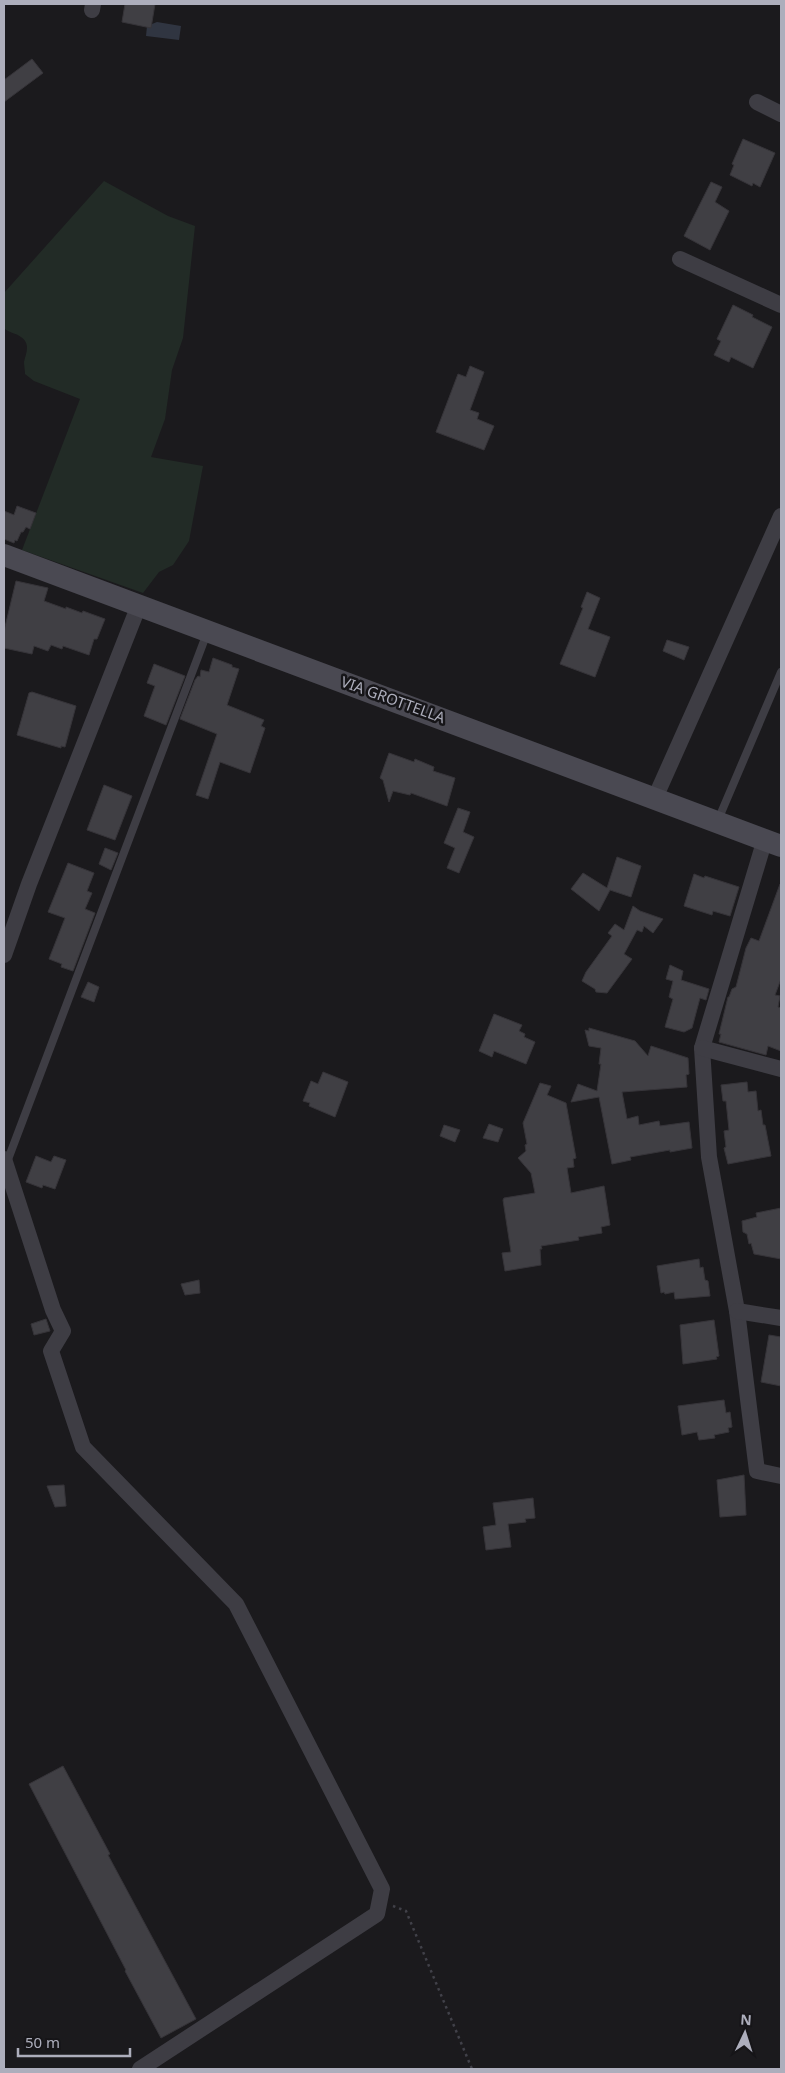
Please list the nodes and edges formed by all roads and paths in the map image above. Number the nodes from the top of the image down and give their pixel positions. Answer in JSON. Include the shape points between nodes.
{"nodes":[{"id":1,"x":757,"y":102,"type":"dead end"},
{"id":2,"x":781,"y":114,"type":"edge"},
{"id":3,"x":680,"y":259,"type":"dead end"},
{"id":4,"x":781,"y":305,"type":"edge"},
{"id":5,"x":781,"y":516,"type":"edge"},
{"id":6,"x":4,"y":555,"type":"edge"},
{"id":7,"x":139,"y":605,"type":"junction"},
{"id":8,"x":208,"y":631,"type":"junction"},
{"id":9,"x":781,"y":672,"type":"edge"},
{"id":10,"x":655,"y":798,"type":"junction"},
{"id":11,"x":718,"y":821,"type":"junction"},
{"id":12,"x":773,"y":842,"type":"edge"},
{"id":13,"x":4,"y":955,"type":"edge"},
{"id":14,"x":702,"y":1048,"type":"junction"},
{"id":15,"x":781,"y":1069,"type":"edge"},
{"id":16,"x":4,"y":1163,"type":"edge"},
{"id":17,"x":737,"y":1311,"type":"junction"},
{"id":18,"x":781,"y":1318,"type":"edge"},
{"id":19,"x":781,"y":1476,"type":"edge"},
{"id":20,"x":380,"y":1900,"type":"junction"},
{"id":21,"x":140,"y":2069,"type":"edge"},
{"id":22,"x":472,"y":2069,"type":"edge"}],
"edges":[{"from":1,"to":2,"type":"street"},
{"from":3,"to":4,"type":"street"},
{"from":5,"to":10,"type":"street"},
{"from":6,"to":7,"type":"street","name":"VIA GROTTELLA"},
{"from":7,"to":8,"type":"street","name":"VIA GROTTELLA"},
{"from":7,"to":13,"type":"street"},
{"from":8,"to":10,"type":"street","name":"VIA GROTTELLA"},
{"from":8,"to":16,"type":"lane"},
{"from":9,"to":11,"type":"lane"},
{"from":10,"to":11,"type":"street","name":"VIA GROTTELLA"},
{"from":11,"to":12,"type":"street","name":"VIA GROTTELLA"},
{"from":12,"to":14,"type":"street"},
{"from":14,"to":15,"type":"street"},
{"from":14,"to":17,"type":"street","via":[[709,1157]]},
{"from":16,"to":20,"type":"street","via":[[62,1330],[51,1351],[83,1447],[236,1604],[382,1889]]},
{"from":17,"to":18,"type":"street"},
{"from":17,"to":19,"type":"street","via":[[757,1472]]},
{"from":20,"to":21,"type":"street","via":[[377,1914]]},
{"from":20,"to":22,"type":"path","via":[[406,1911]]}]}
